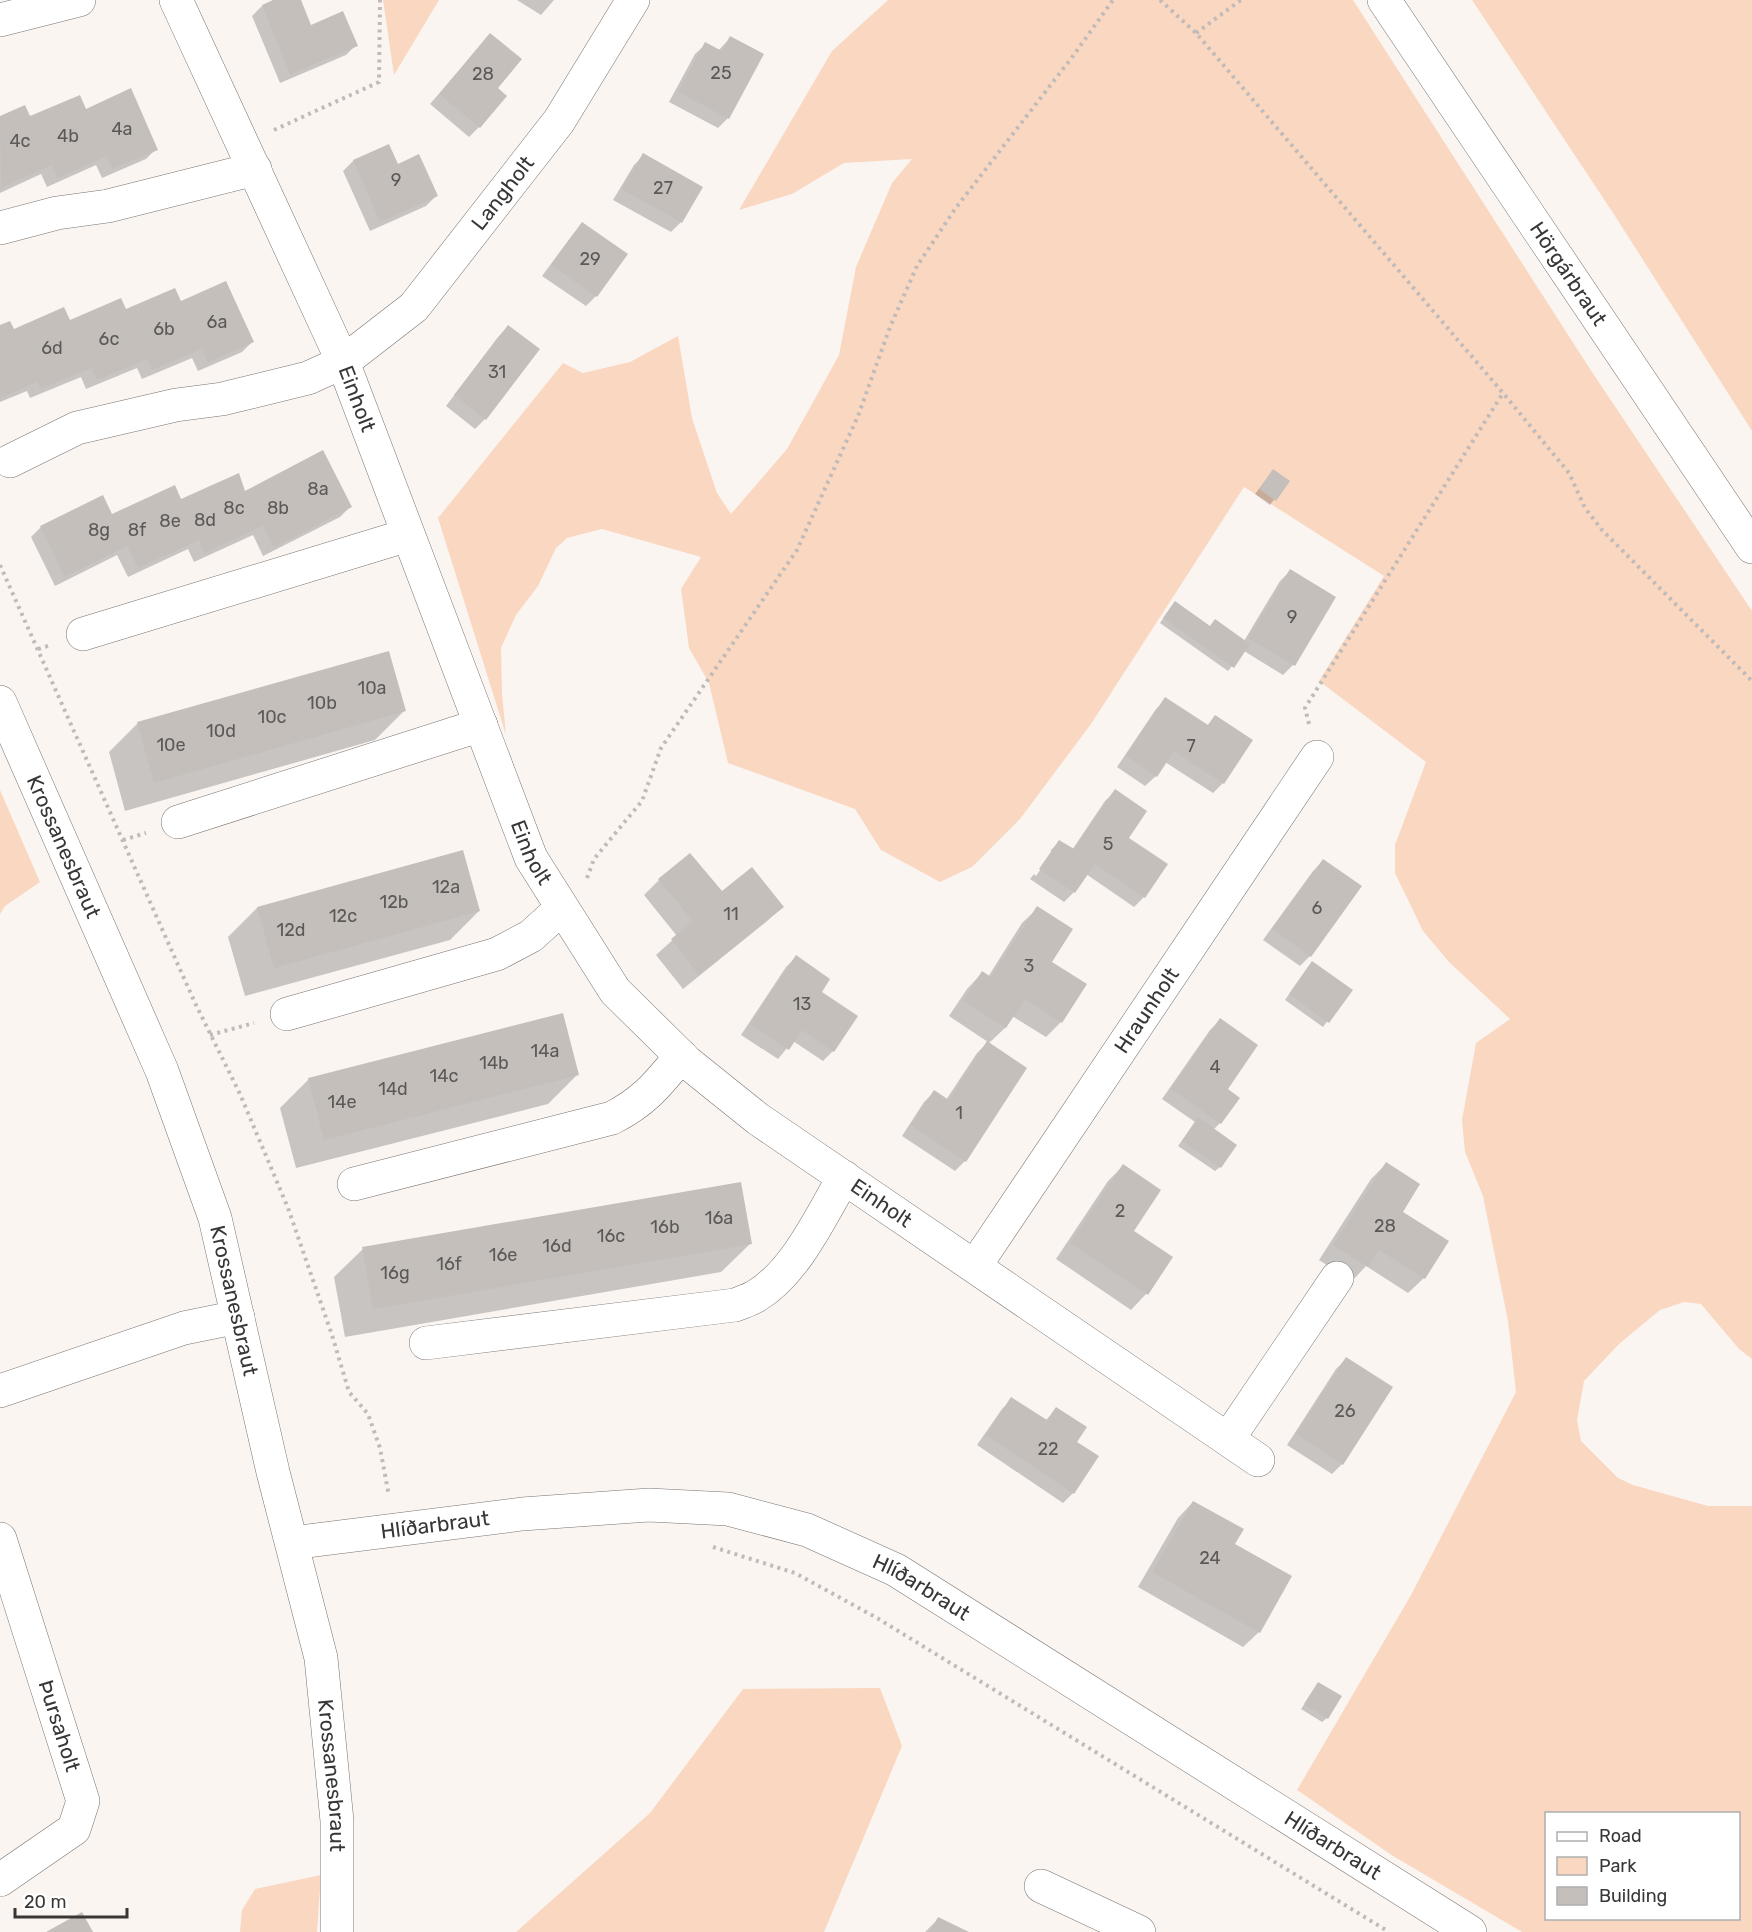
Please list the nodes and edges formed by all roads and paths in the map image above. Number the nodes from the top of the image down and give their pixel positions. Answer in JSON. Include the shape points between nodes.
{"nodes":[{"id":1,"x":80,"y":0,"type":"edge"},
{"id":2,"x":176,"y":0,"type":"edge"},
{"id":3,"x":380,"y":0,"type":"edge"},
{"id":4,"x":633,"y":0,"type":"edge"},
{"id":5,"x":1113,"y":0,"type":"edge"},
{"id":6,"x":1160,"y":0,"type":"edge"},
{"id":7,"x":1241,"y":0,"type":"edge"},
{"id":8,"x":1384,"y":0,"type":"edge"},
{"id":9,"x":0,"y":20,"type":"edge"},
{"id":10,"x":1196,"y":33,"type":"junction"},
{"id":11,"x":249,"y":157,"type":"junction"},
{"id":12,"x":0,"y":228,"type":"edge"},
{"id":13,"x":343,"y":362,"type":"junction"},
{"id":14,"x":1503,"y":393,"type":"junction"},
{"id":15,"x":10,"y":461,"type":"dead end"},
{"id":16,"x":408,"y":535,"type":"junction"},
{"id":17,"x":1752,"y":547,"type":"edge"},
{"id":18,"x":0,"y":565,"type":"edge"},
{"id":19,"x":83,"y":634,"type":"dead end"},
{"id":20,"x":1752,"y":681,"type":"edge"},
{"id":21,"x":0,"y":702,"type":"edge"},
{"id":22,"x":481,"y":726,"type":"junction"},
{"id":23,"x":1317,"y":757,"type":"joint"},
{"id":24,"x":178,"y":822,"type":"dead end"},
{"id":25,"x":567,"y":915,"type":"junction"},
{"id":26,"x":287,"y":1014,"type":"joint"},
{"id":27,"x":210,"y":1035,"type":"junction"},
{"id":28,"x":681,"y":1056,"type":"junction"},
{"id":29,"x":844,"y":1177,"type":"junction"},
{"id":30,"x":354,"y":1184,"type":"dead end"},
{"id":31,"x":975,"y":1266,"type":"junction"},
{"id":32,"x":1337,"y":1278,"type":"dead end"},
{"id":33,"x":238,"y":1317,"type":"junction"},
{"id":34,"x":426,"y":1343,"type":"dead end"},
{"id":35,"x":0,"y":1391,"type":"edge"},
{"id":36,"x":1228,"y":1439,"type":"junction"},
{"id":37,"x":1258,"y":1460,"type":"dead end"},
{"id":38,"x":395,"y":1531,"type":"junction"},
{"id":39,"x":0,"y":1539,"type":"edge"},
{"id":40,"x":292,"y":1543,"type":"junction"},
{"id":41,"x":704,"y":1544,"type":"dead end"},
{"id":42,"x":0,"y":1880,"type":"edge"},
{"id":43,"x":1041,"y":1886,"type":"dead end"},
{"id":44,"x":336,"y":1932,"type":"edge"},
{"id":45,"x":1139,"y":1932,"type":"edge"},
{"id":46,"x":1389,"y":1932,"type":"edge"},
{"id":47,"x":1470,"y":1932,"type":"edge"}],
"edges":[{"from":1,"to":9,"type":"main road"},
{"from":2,"to":11,"type":"main road","name":"Einholt"},
{"from":3,"to":11,"type":"path","via":[[379,82]]},
{"from":4,"to":13,"type":"main road","name":"Langholt","via":[[559,121],[428,290],[414,306]]},
{"from":5,"to":25,"type":"path","via":[[955,209],[918,266],[890,327],[858,416],[797,550],[661,748],[642,801],[594,859]]},
{"from":6,"to":10,"type":"path"},
{"from":7,"to":10,"type":"path"},
{"from":8,"to":17,"type":"main road","name":"Hörgárbraut"},
{"from":10,"to":14,"type":"path"},
{"from":11,"to":12,"type":"main road","via":[[108,206],[57,213]]},
{"from":11,"to":13,"type":"main road","name":"Einholt"},
{"from":13,"to":15,"type":"main road","name":"Langholt","via":[[308,378],[77,429]]},
{"from":13,"to":16,"type":"main road","name":"Einholt"},
{"from":14,"to":20,"type":"path","via":[[1569,474],[1585,508],[1602,530]]},
{"from":14,"to":23,"type":"path","via":[[1305,708]]},
{"from":16,"to":19,"type":"main road"},
{"from":16,"to":22,"type":"main road","name":"Einholt"},
{"from":18,"to":27,"type":"path"},
{"from":21,"to":33,"type":"main road","name":"Krossanesbraut","via":[[162,1071],[215,1218]]},
{"from":22,"to":24,"type":"main road"},
{"from":22,"to":25,"type":"main road","name":"Einholt","via":[[531,858]]},
{"from":23,"to":31,"type":"main road","name":"Hraunholt"},
{"from":25,"to":26,"type":"main road","via":[[497,954]]},
{"from":25,"to":28,"type":"main road","name":"Einholt","via":[[615,991]]},
{"from":26,"to":27,"type":"path"},
{"from":27,"to":38,"type":"path","via":[[240,1094],[288,1208],[349,1392],[368,1414],[380,1448]]},
{"from":28,"to":29,"type":"main road","name":"Einholt","via":[[758,1119]]},
{"from":28,"to":30,"type":"main road","via":[[650,1094],[612,1118]]},
{"from":29,"to":31,"type":"main road","name":"Einholt"},
{"from":29,"to":34,"type":"main road","via":[[799,1253],[757,1296],[735,1305]]},
{"from":31,"to":36,"type":"main road","name":"Einholt"},
{"from":32,"to":36,"type":"main road"},
{"from":33,"to":35,"type":"main road","via":[[184,1328]]},
{"from":33,"to":40,"type":"main road","name":"Krossanesbraut"},
{"from":36,"to":37,"type":"main road","name":"Einholt"},
{"from":38,"to":40,"type":"main road","name":"Hlíðarbraut"},
{"from":38,"to":47,"type":"main road","name":"Hlíðarbraut","via":[[522,1514],[650,1505],[728,1509],[807,1530],[896,1570]]},
{"from":39,"to":42,"type":"main road","name":"Þursaholt","via":[[83,1801],[74,1828]]},
{"from":40,"to":44,"type":"main road","name":"Krossanesbraut","via":[[321,1658],[337,1821]]},
{"from":41,"to":46,"type":"path","via":[[795,1574],[877,1618]]},
{"from":43,"to":45,"type":"main road"}]}
